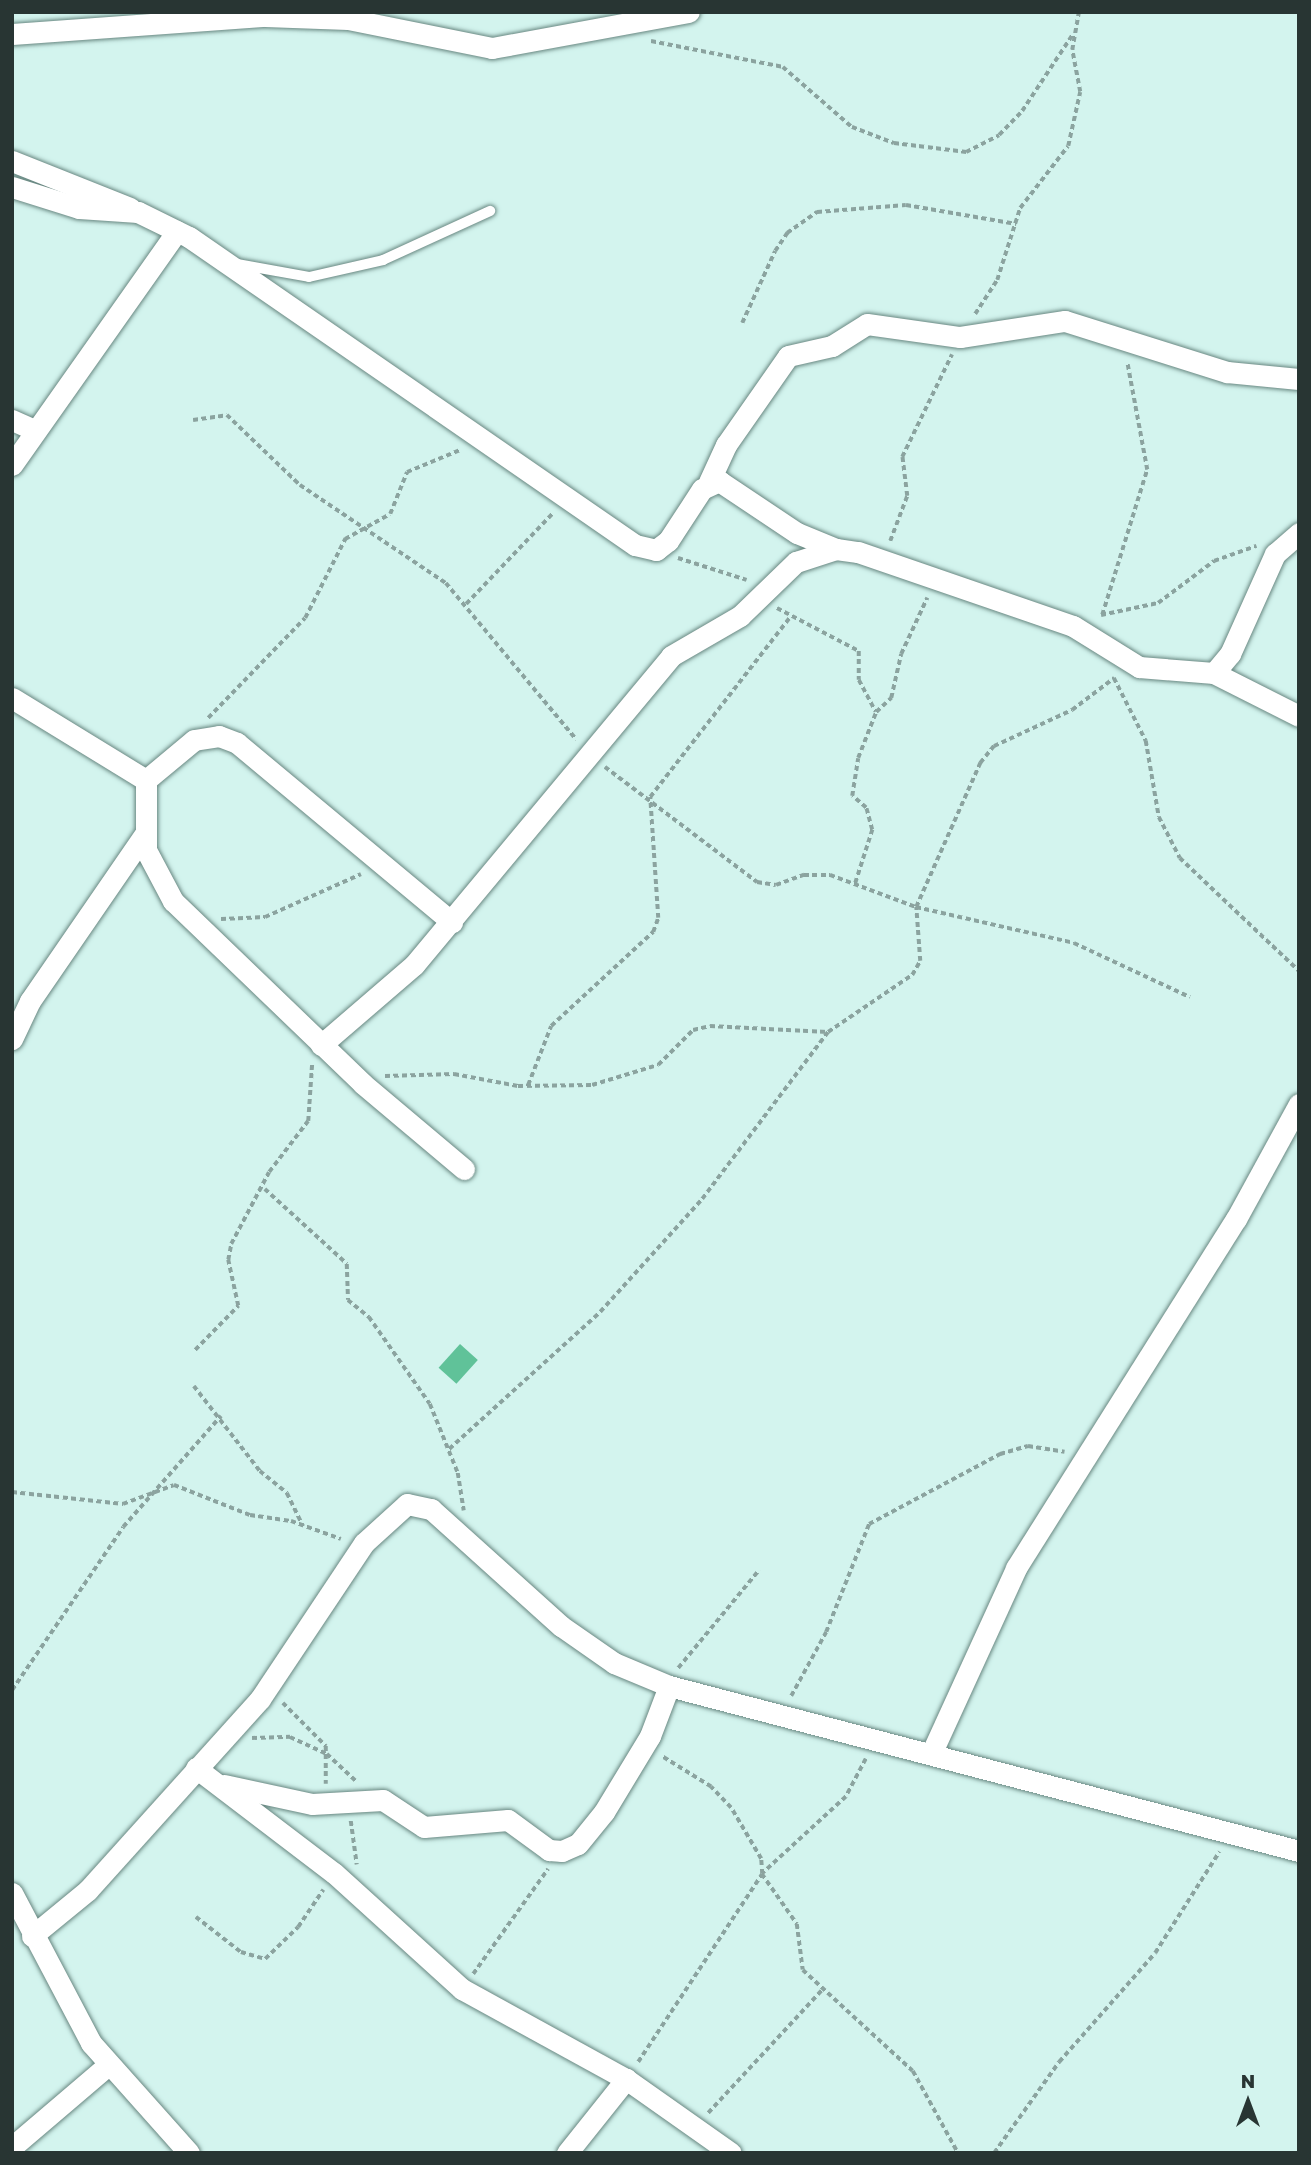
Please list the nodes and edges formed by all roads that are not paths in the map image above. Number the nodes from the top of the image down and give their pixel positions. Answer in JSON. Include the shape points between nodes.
{"nodes":[{"id":1,"x":689,"y":12,"type":"edge"},
{"id":2,"x":248,"y":15,"type":"edge"},
{"id":3,"x":12,"y":34,"type":"edge"},
{"id":4,"x":12,"y":161,"type":"edge"},
{"id":5,"x":12,"y":187,"type":"edge"},
{"id":6,"x":490,"y":211,"type":"dead end"},
{"id":7,"x":138,"y":212,"type":"junction"},
{"id":8,"x":177,"y":231,"type":"junction"},
{"id":9,"x":224,"y":262,"type":"junction"},
{"id":10,"x":1299,"y":379,"type":"edge"},
{"id":11,"x":12,"y":420,"type":"edge"},
{"id":12,"x":34,"y":430,"type":"junction"},
{"id":13,"x":12,"y":465,"type":"edge"},
{"id":14,"x":709,"y":482,"type":"junction"},
{"id":15,"x":1296,"y":533,"type":"edge"},
{"id":16,"x":836,"y":549,"type":"junction"},
{"id":17,"x":1214,"y":673,"type":"junction"},
{"id":18,"x":12,"y":698,"type":"edge"},
{"id":19,"x":1299,"y":716,"type":"edge"},
{"id":20,"x":146,"y":780,"type":"junction"},
{"id":21,"x":144,"y":835,"type":"junction"},
{"id":22,"x":452,"y":922,"type":"junction"},
{"id":23,"x":12,"y":1039,"type":"edge"},
{"id":24,"x":319,"y":1043,"type":"junction"},
{"id":25,"x":1299,"y":1104,"type":"edge"},
{"id":26,"x":464,"y":1169,"type":"dead end"},
{"id":27,"x":669,"y":1686,"type":"junction"},
{"id":28,"x":931,"y":1754,"type":"junction"},
{"id":29,"x":196,"y":1768,"type":"junction"},
{"id":30,"x":215,"y":1783,"type":"junction"},
{"id":31,"x":1299,"y":1852,"type":"edge"},
{"id":32,"x":12,"y":1893,"type":"edge"},
{"id":33,"x":32,"y":1936,"type":"junction"},
{"id":34,"x":108,"y":2065,"type":"junction"},
{"id":35,"x":626,"y":2079,"type":"junction"},
{"id":36,"x":12,"y":2147,"type":"edge"},
{"id":37,"x":189,"y":2153,"type":"edge"},
{"id":38,"x":567,"y":2153,"type":"edge"},
{"id":39,"x":731,"y":2153,"type":"edge"}],
"edges":[{"from":1,"to":2,"type":"street","via":[[492,48],[348,19]]},
{"from":2,"to":3,"type":"street"},
{"from":4,"to":7,"type":"street"},
{"from":5,"to":7,"type":"street","via":[[79,208]]},
{"from":6,"to":9,"type":"lane","via":[[383,261],[309,277]]},
{"from":7,"to":8,"type":"street"},
{"from":8,"to":9,"type":"street"},
{"from":8,"to":12,"type":"street"},
{"from":9,"to":14,"type":"street","via":[[635,545],[656,550]]},
{"from":10,"to":14,"type":"street","via":[[1227,372],[1065,321],[960,337],[867,324],[832,346],[797,349],[726,445]]},
{"from":11,"to":12,"type":"street"},
{"from":12,"to":13,"type":"street"},
{"from":14,"to":16,"type":"street","via":[[726,483],[797,533]]},
{"from":15,"to":17,"type":"street","via":[[1275,554],[1230,654]]},
{"from":16,"to":17,"type":"street","via":[[887,560],[1073,626],[1139,667]]},
{"from":16,"to":22,"type":"street","via":[[796,562],[740,616],[685,642]]},
{"from":17,"to":19,"type":"street"},
{"from":18,"to":20,"type":"street"},
{"from":20,"to":21,"type":"street"},
{"from":20,"to":22,"type":"street","via":[[194,740],[219,736],[237,743]]},
{"from":21,"to":23,"type":"street","via":[[30,1001]]},
{"from":21,"to":24,"type":"street","via":[[152,869],[190,918]]},
{"from":22,"to":24,"type":"street","via":[[414,965]]},
{"from":24,"to":26,"type":"street"},
{"from":25,"to":28,"type":"street","via":[[1236,1219],[1016,1568]]},
{"from":27,"to":28,"type":"street"},
{"from":27,"to":29,"type":"street","via":[[614,1663],[561,1626],[471,1541],[419,1503],[396,1508],[364,1543],[270,1684]]},
{"from":27,"to":30,"type":"street","via":[[650,1736],[604,1812],[578,1844],[562,1851],[549,1850],[508,1820],[424,1827],[393,1805],[374,1800],[340,1804]]},
{"from":28,"to":31,"type":"street","via":[[1233,1829]]},
{"from":29,"to":30,"type":"street"},
{"from":29,"to":33,"type":"street","via":[[88,1890]]},
{"from":30,"to":35,"type":"street","via":[[334,1873],[463,1989]]},
{"from":32,"to":33,"type":"street"},
{"from":33,"to":34,"type":"street"},
{"from":34,"to":36,"type":"street"},
{"from":34,"to":37,"type":"street"},
{"from":35,"to":38,"type":"street"},
{"from":35,"to":39,"type":"street","via":[[698,2125]]}]}
